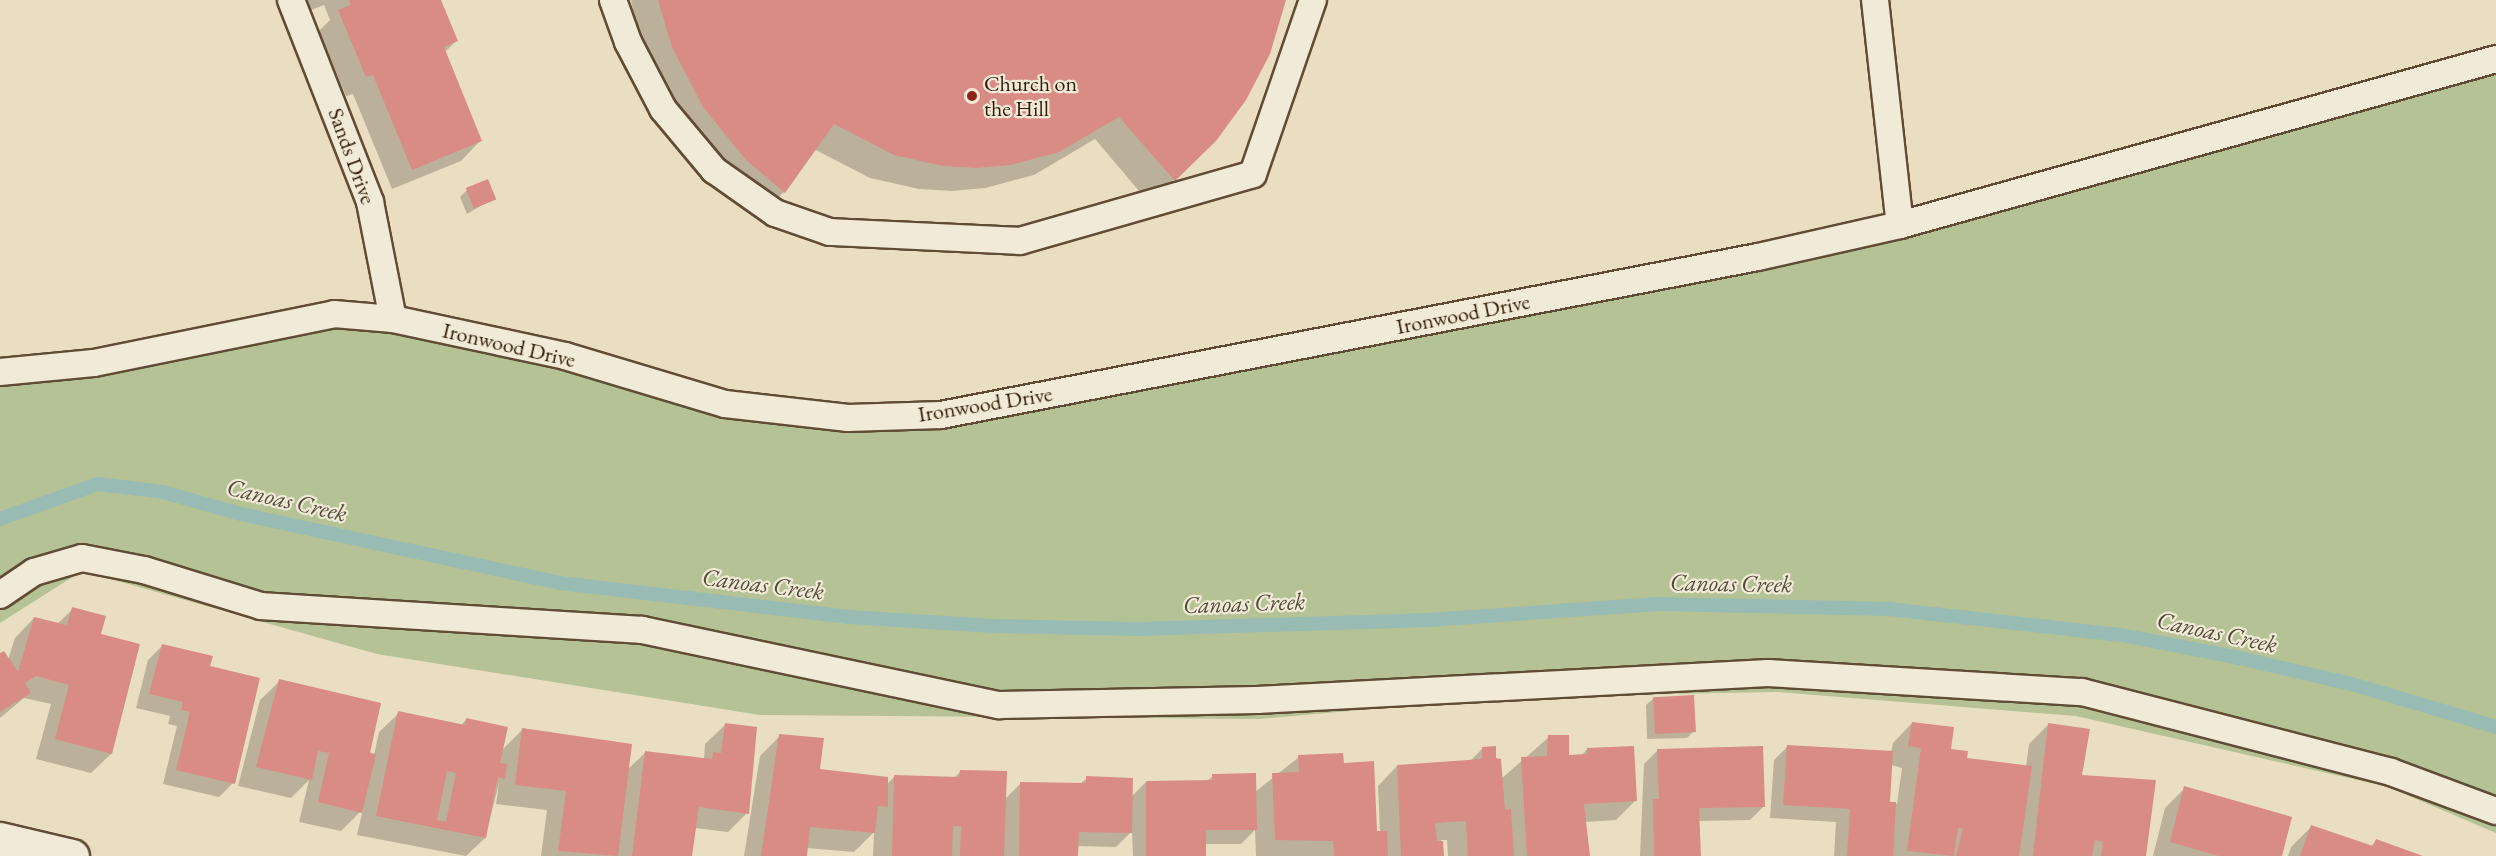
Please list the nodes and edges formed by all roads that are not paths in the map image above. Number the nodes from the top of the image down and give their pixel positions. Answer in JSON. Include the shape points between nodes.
{"nodes":[{"id":1,"x":291,"y":0,"type":"edge"},
{"id":2,"x":613,"y":0,"type":"edge"},
{"id":3,"x":1313,"y":0,"type":"edge"},
{"id":4,"x":1875,"y":0,"type":"edge"},
{"id":5,"x":2496,"y":59,"type":"edge"},
{"id":6,"x":1900,"y":225,"type":"junction"},
{"id":7,"x":393,"y":319,"type":"junction"},
{"id":8,"x":0,"y":372,"type":"edge"},
{"id":9,"x":0,"y":595,"type":"edge"},
{"id":10,"x":2496,"y":811,"type":"edge"},
{"id":11,"x":0,"y":839,"type":"edge"},
{"id":12,"x":72,"y":856,"type":"edge"}],
"edges":[{"from":1,"to":7,"type":"lane","name":"Sands Drive","via":[[370,202]]},
{"from":2,"to":3,"type":"lane","via":[[628,42],[663,109],[714,170],[775,213],[830,232],[1020,241],[1253,174]]},
{"from":4,"to":6,"type":"lane"},
{"from":5,"to":6,"type":"lane","name":"Ironwood Drive"},
{"from":6,"to":7,"type":"lane","name":"Ironwood Drive","via":[[1735,261],[941,415],[848,418],[725,404],[565,356]]},
{"from":7,"to":8,"type":"lane","name":"Ironwood Drive","via":[[334,314],[94,363]]},
{"from":9,"to":10,"type":"lane","via":[[34,572],[82,558],[144,570],[261,606],[642,630],[999,705],[1257,700],[1768,673],[2082,692],[2391,772]]},
{"from":11,"to":12,"type":"street"}]}
